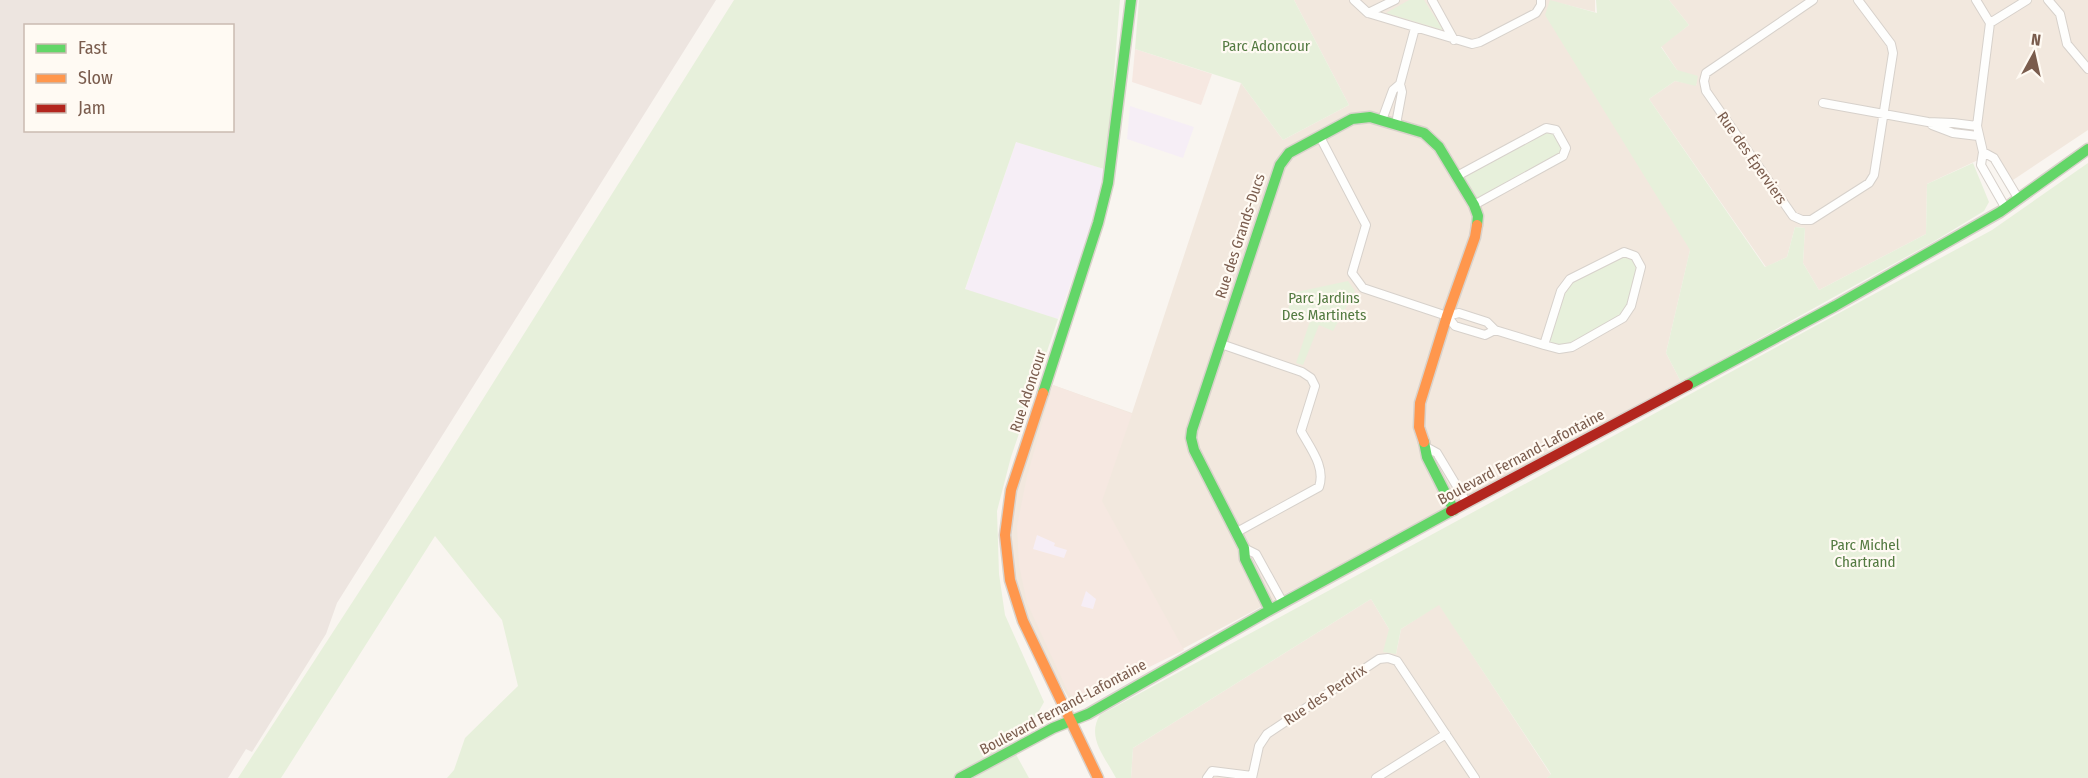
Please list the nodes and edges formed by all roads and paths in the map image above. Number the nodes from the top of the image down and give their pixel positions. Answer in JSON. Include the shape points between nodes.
{"nodes":[{"id":1,"x":1131,"y":0,"type":"edge"},
{"id":2,"x":1354,"y":0,"type":"edge"},
{"id":3,"x":1395,"y":0,"type":"edge"},
{"id":4,"x":1432,"y":0,"type":"edge"},
{"id":5,"x":1541,"y":0,"type":"edge"},
{"id":6,"x":1813,"y":0,"type":"edge"},
{"id":7,"x":1858,"y":0,"type":"edge"},
{"id":8,"x":1976,"y":0,"type":"edge"},
{"id":9,"x":2027,"y":0,"type":"edge"},
{"id":10,"x":2048,"y":0,"type":"edge"},
{"id":11,"x":1368,"y":13,"type":"junction"},
{"id":12,"x":1990,"y":23,"type":"junction"},
{"id":13,"x":1415,"y":28,"type":"junction"},
{"id":14,"x":1454,"y":40,"type":"junction"},
{"id":15,"x":2088,"y":69,"type":"edge"},
{"id":16,"x":1400,"y":84,"type":"junction"},
{"id":17,"x":1823,"y":103,"type":"dead end"},
{"id":18,"x":1883,"y":114,"type":"junction"},
{"id":19,"x":1382,"y":120,"type":"junction"},
{"id":20,"x":1928,"y":122,"type":"junction"},
{"id":21,"x":1396,"y":124,"type":"junction"},
{"id":22,"x":1977,"y":126,"type":"junction"},
{"id":23,"x":1978,"y":136,"type":"junction"},
{"id":24,"x":1320,"y":137,"type":"junction"},
{"id":25,"x":2088,"y":149,"type":"edge"},
{"id":26,"x":1983,"y":152,"type":"junction"},
{"id":27,"x":1457,"y":176,"type":"junction"},
{"id":28,"x":2018,"y":198,"type":"junction"},
{"id":29,"x":1474,"y":206,"type":"junction"},
{"id":30,"x":2005,"y":207,"type":"junction"},
{"id":31,"x":1448,"y":316,"type":"junction"},
{"id":32,"x":1495,"y":330,"type":"junction"},
{"id":33,"x":1221,"y":344,"type":"junction"},
{"id":34,"x":1544,"y":345,"type":"junction"},
{"id":35,"x":1426,"y":447,"type":"junction"},
{"id":36,"x":1467,"y":503,"type":"junction"},
{"id":37,"x":1454,"y":510,"type":"junction"},
{"id":38,"x":1237,"y":532,"type":"junction"},
{"id":39,"x":1245,"y":548,"type":"junction"},
{"id":40,"x":1283,"y":603,"type":"junction"},
{"id":41,"x":1270,"y":610,"type":"junction"},
{"id":42,"x":1070,"y":721,"type":"junction"},
{"id":43,"x":1446,"y":734,"type":"junction"},
{"id":44,"x":1252,"y":777,"type":"edge"},
{"id":45,"x":960,"y":778,"type":"edge"},
{"id":46,"x":1098,"y":778,"type":"edge"},
{"id":47,"x":1207,"y":778,"type":"edge"},
{"id":48,"x":1376,"y":778,"type":"edge"},
{"id":49,"x":1475,"y":778,"type":"edge"}],
"edges":[{"from":1,"to":42,"type":"street","name":"Rue Adoncour","via":[[1108,183],[1011,490],[1005,535],[1010,580],[1023,621]]},
{"from":2,"to":11,"type":"street"},
{"from":3,"to":11,"type":"street"},
{"from":4,"to":14,"type":"street"},
{"from":5,"to":14,"type":"street","via":[[1536,13],[1480,42],[1472,45]]},
{"from":6,"to":18,"type":"street","name":"Rue des Éperviers","via":[[1706,73],[1706,91],[1793,216],[1802,220],[1811,220],[1869,183],[1874,175]]},
{"from":7,"to":18,"type":"street","name":"Rue des Éperviers","via":[[1891,44],[1893,53]]},
{"from":8,"to":12,"type":"street"},
{"from":9,"to":12,"type":"street"},
{"from":10,"to":15,"type":"street","via":[[2060,14],[2067,44]]},
{"from":11,"to":13,"type":"street"},
{"from":12,"to":22,"type":"street"},
{"from":13,"to":14,"type":"street"},
{"from":13,"to":16,"type":"street"},
{"from":16,"to":19,"type":"street","via":[[1393,90]]},
{"from":16,"to":21,"type":"street"},
{"from":17,"to":18,"type":"street"},
{"from":18,"to":20,"type":"street"},
{"from":19,"to":21,"type":"street","name":"Rue des Grands-Ducs"},
{"from":19,"to":24,"type":"street","name":"Rue des Grands-Ducs","via":[[1352,119]]},
{"from":20,"to":22,"type":"street"},
{"from":20,"to":23,"type":"street","via":[[1953,133]]},
{"from":21,"to":27,"type":"street","name":"Rue des Grands-Ducs","via":[[1424,133],[1439,147]]},
{"from":22,"to":23,"type":"street"},
{"from":23,"to":26,"type":"street"},
{"from":24,"to":31,"type":"street","via":[[1366,225],[1352,273],[1363,288]]},
{"from":24,"to":33,"type":"street","name":"Rue des Grands-Ducs","via":[[1289,153],[1280,165]]},
{"from":25,"to":28,"type":"street","name":"Boulevard Fernand-Lafontaine"},
{"from":26,"to":28,"type":"street","via":[[1994,158]]},
{"from":26,"to":30,"type":"street","via":[[1981,165]]},
{"from":27,"to":29,"type":"street","name":"Rue des Grands-Ducs"},
{"from":27,"to":29,"type":"street","via":[[1546,128],[1556,130],[1566,148],[1563,156]]},
{"from":28,"to":30,"type":"street","name":"Boulevard Fernand-Lafontaine"},
{"from":29,"to":31,"type":"street","name":"Rue des Grands-Ducs","via":[[1478,216],[1475,237]]},
{"from":30,"to":36,"type":"street","name":"Boulevard Fernand-Lafontaine","via":[[1835,306]]},
{"from":31,"to":32,"type":"street","via":[[1459,313],[1487,322]]},
{"from":31,"to":32,"type":"street","via":[[1455,326],[1485,335]]},
{"from":31,"to":35,"type":"street","name":"Rue des Grands-Ducs","via":[[1420,403],[1419,427]]},
{"from":32,"to":34,"type":"street"},
{"from":33,"to":38,"type":"street","name":"Rue des Grands-Ducs","via":[[1191,438]]},
{"from":33,"to":38,"type":"street","via":[[1302,372],[1315,386],[1301,431],[1320,468],[1319,487]]},
{"from":34,"to":34,"type":"street","via":[[1572,347],[1623,318],[1631,306],[1641,267],[1635,256],[1624,252],[1570,279],[1561,291]]},
{"from":35,"to":36,"type":"street","via":[[1437,453]]},
{"from":35,"to":37,"type":"street","name":"Rue des Grands-Ducs","via":[[1427,457]]},
{"from":36,"to":37,"type":"street","name":"Boulevard Fernand-Lafontaine"},
{"from":37,"to":40,"type":"street","name":"Boulevard Fernand-Lafontaine"},
{"from":38,"to":39,"type":"street","name":"Rue des Grands-Ducs"},
{"from":39,"to":40,"type":"street","name":"Rue des Grands-Ducs","via":[[1256,554]]},
{"from":39,"to":41,"type":"street","name":"Rue des Grands-Ducs","via":[[1245,559]]},
{"from":40,"to":41,"type":"street","name":"Boulevard Fernand-Lafontaine"},
{"from":41,"to":42,"type":"street","name":"Boulevard Fernand-Lafontaine"},
{"from":42,"to":45,"type":"street","name":"Boulevard Fernand-Lafontaine"},
{"from":42,"to":46,"type":"street","name":"Rue Adoncour"},
{"from":43,"to":44,"type":"street","name":"Rue des Perdrix","via":[[1397,661],[1379,659],[1267,734],[1259,746]]},
{"from":43,"to":48,"type":"street"},
{"from":43,"to":49,"type":"street","name":"Rue des Perdrix"},
{"from":44,"to":47,"type":"street","name":"Rue des Perdrix","via":[[1212,771]]}]}
